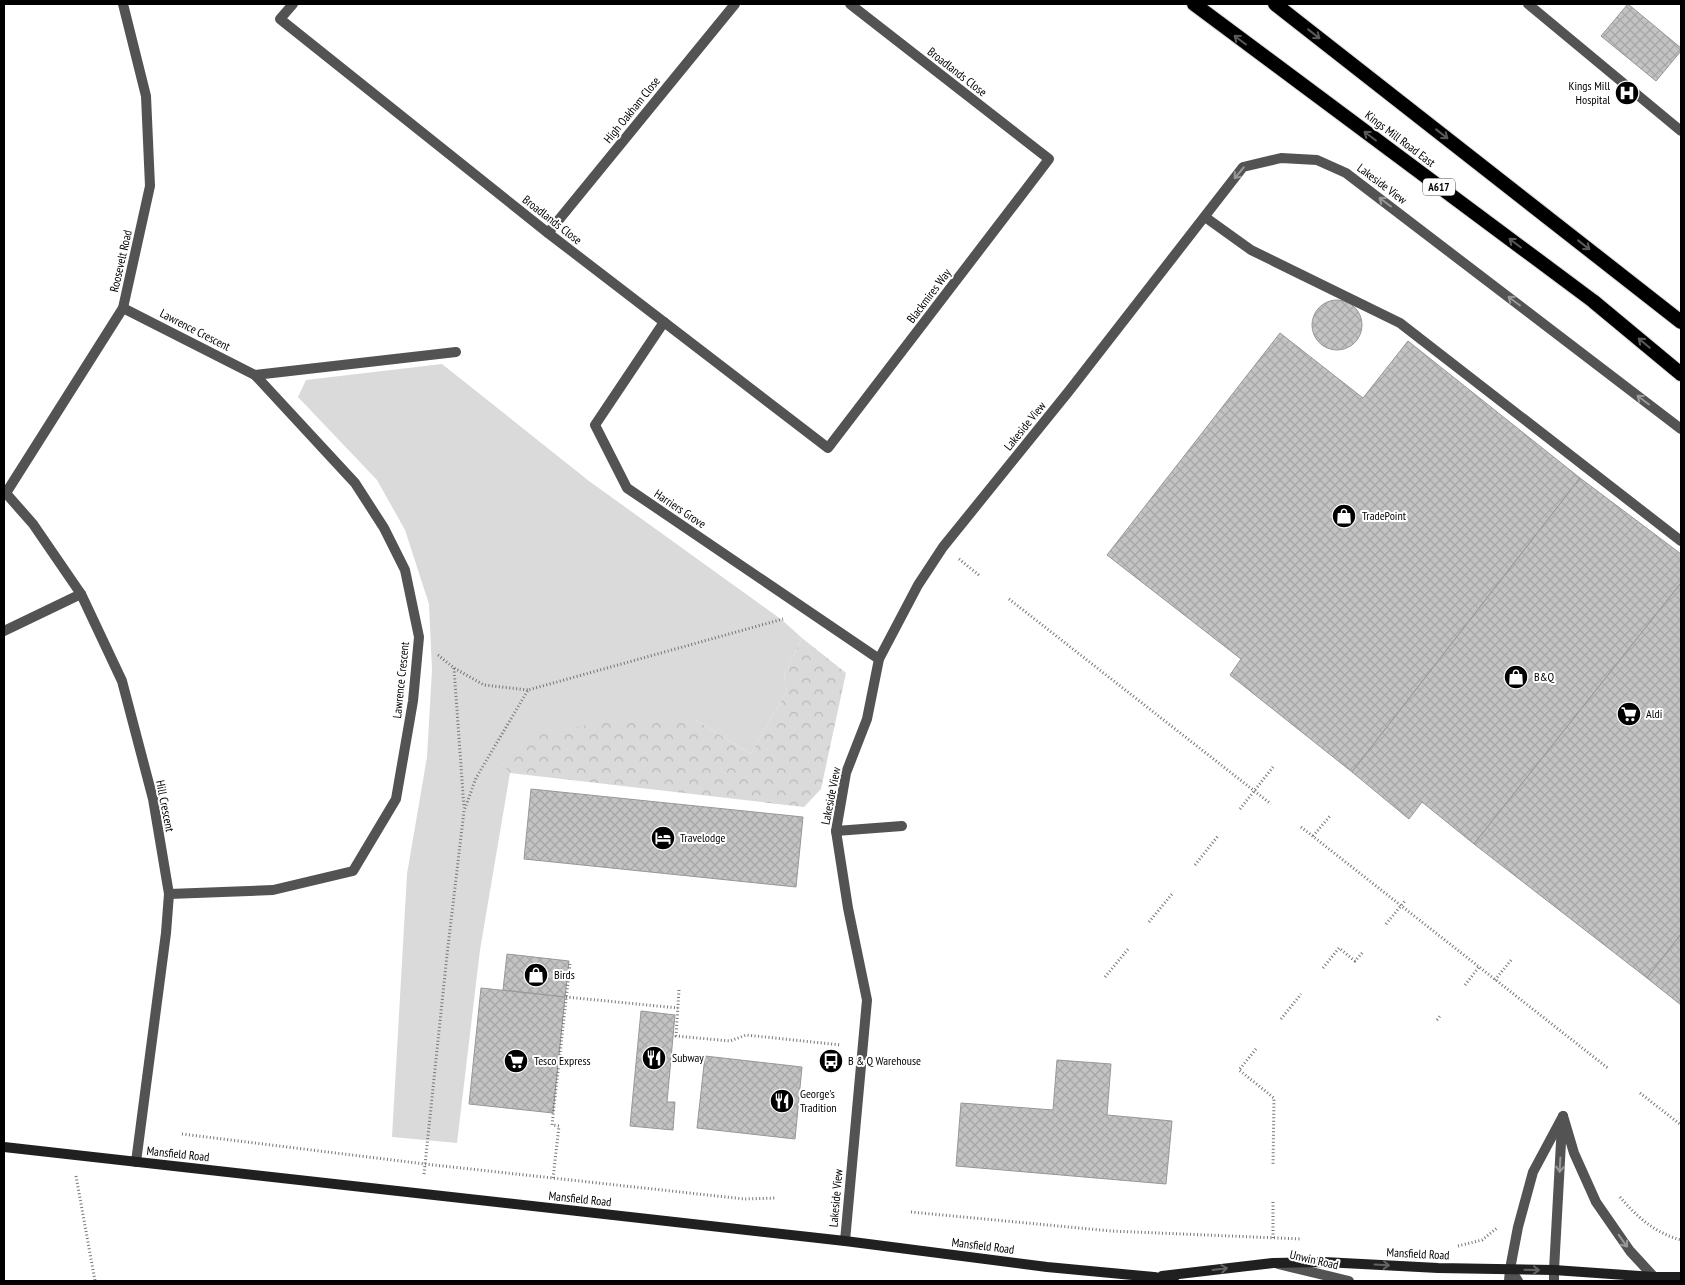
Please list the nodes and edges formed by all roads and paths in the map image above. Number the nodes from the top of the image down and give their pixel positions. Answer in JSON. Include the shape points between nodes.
{"nodes":[{"id":1,"x":123,"y":4,"type":"edge"},
{"id":2,"x":293,"y":4,"type":"edge"},
{"id":3,"x":735,"y":4,"type":"edge"},
{"id":4,"x":850,"y":4,"type":"edge"},
{"id":5,"x":1194,"y":4,"type":"edge"},
{"id":6,"x":1275,"y":4,"type":"edge"},
{"id":7,"x":1528,"y":4,"type":"edge"},
{"id":8,"x":1681,"y":130,"type":"edge"},
{"id":9,"x":1049,"y":159,"type":"joint"},
{"id":10,"x":1205,"y":217,"type":"junction"},
{"id":11,"x":548,"y":233,"type":"junction"},
{"id":12,"x":123,"y":308,"type":"junction"},
{"id":13,"x":664,"y":322,"type":"junction"},
{"id":14,"x":1681,"y":322,"type":"edge"},
{"id":15,"x":456,"y":352,"type":"dead end"},
{"id":16,"x":1681,"y":374,"type":"edge"},
{"id":17,"x":255,"y":375,"type":"junction"},
{"id":18,"x":1681,"y":429,"type":"edge"},
{"id":19,"x":828,"y":448,"type":"joint"},
{"id":20,"x":5,"y":492,"type":"edge"},
{"id":21,"x":1681,"y":541,"type":"edge"},
{"id":22,"x":957,"y":557,"type":"dead end"},
{"id":23,"x":980,"y":576,"type":"dead end"},
{"id":24,"x":81,"y":594,"type":"junction"},
{"id":25,"x":1009,"y":599,"type":"dead end"},
{"id":26,"x":801,"y":606,"type":"junction"},
{"id":27,"x":4,"y":631,"type":"edge"},
{"id":28,"x":419,"y":638,"type":"junction"},
{"id":29,"x":879,"y":659,"type":"junction"},
{"id":30,"x":454,"y":668,"type":"junction"},
{"id":31,"x":528,"y":690,"type":"junction"},
{"id":32,"x":1273,"y":767,"type":"dead end"},
{"id":33,"x":1254,"y":791,"type":"junction"},
{"id":34,"x":1271,"y":804,"type":"dead end"},
{"id":35,"x":1240,"y":809,"type":"dead end"},
{"id":36,"x":464,"y":811,"type":"junction"},
{"id":37,"x":1330,"y":816,"type":"dead end"},
{"id":38,"x":902,"y":826,"type":"dead end"},
{"id":39,"x":1301,"y":827,"type":"dead end"},
{"id":40,"x":836,"y":831,"type":"junction"},
{"id":41,"x":1218,"y":836,"type":"dead end"},
{"id":42,"x":1313,"y":836,"type":"junction"},
{"id":43,"x":1195,"y":866,"type":"dead end"},
{"id":44,"x":169,"y":894,"type":"junction"},
{"id":45,"x":1172,"y":894,"type":"dead end"},
{"id":46,"x":1404,"y":901,"type":"dead end"},
{"id":47,"x":1401,"y":905,"type":"junction"},
{"id":48,"x":1149,"y":922,"type":"dead end"},
{"id":49,"x":1386,"y":924,"type":"dead end"},
{"id":50,"x":1129,"y":948,"type":"dead end"},
{"id":51,"x":1363,"y":952,"type":"dead end"},
{"id":52,"x":1512,"y":959,"type":"dead end"},
{"id":53,"x":570,"y":964,"type":"dead end"},
{"id":54,"x":1479,"y":967,"type":"junction"},
{"id":55,"x":1323,"y":968,"type":"dead end"},
{"id":56,"x":1105,"y":978,"type":"dead end"},
{"id":57,"x":1496,"y":980,"type":"junction"},
{"id":58,"x":1464,"y":985,"type":"dead end"},
{"id":59,"x":680,"y":990,"type":"dead end"},
{"id":60,"x":1301,"y":994,"type":"dead end"},
{"id":61,"x":566,"y":997,"type":"junction"},
{"id":62,"x":678,"y":1008,"type":"junction"},
{"id":63,"x":1440,"y":1016,"type":"dead end"},
{"id":64,"x":1281,"y":1019,"type":"dead end"},
{"id":65,"x":1437,"y":1020,"type":"dead end"},
{"id":66,"x":862,"y":1047,"type":"junction"},
{"id":67,"x":1256,"y":1049,"type":"dead end"},
{"id":68,"x":1609,"y":1069,"type":"dead end"},
{"id":69,"x":1640,"y":1092,"type":"dead end"},
{"id":70,"x":1562,"y":1116,"type":"junction"},
{"id":71,"x":1681,"y":1125,"type":"edge"},
{"id":72,"x":182,"y":1134,"type":"dead end"},
{"id":73,"x":4,"y":1147,"type":"edge"},
{"id":74,"x":73,"y":1155,"type":"junction"},
{"id":75,"x":136,"y":1162,"type":"junction"},
{"id":76,"x":425,"y":1164,"type":"junction"},
{"id":77,"x":1274,"y":1164,"type":"dead end"},
{"id":78,"x":553,"y":1178,"type":"junction"},
{"id":79,"x":422,"y":1194,"type":"junction"},
{"id":80,"x":1618,"y":1194,"type":"dead end"},
{"id":81,"x":776,"y":1198,"type":"dead end"},
{"id":82,"x":1273,"y":1201,"type":"dead end"},
{"id":83,"x":911,"y":1212,"type":"dead end"},
{"id":84,"x":1500,"y":1224,"type":"dead end"},
{"id":85,"x":1273,"y":1238,"type":"junction"},
{"id":86,"x":1302,"y":1239,"type":"dead end"},
{"id":87,"x":1681,"y":1240,"type":"edge"},
{"id":88,"x":844,"y":1241,"type":"junction"},
{"id":89,"x":1449,"y":1245,"type":"dead end"},
{"id":90,"x":1272,"y":1263,"type":"junction"},
{"id":91,"x":1510,"y":1269,"type":"junction"},
{"id":92,"x":1554,"y":1270,"type":"junction"},
{"id":93,"x":1681,"y":1276,"type":"edge"},
{"id":94,"x":1154,"y":1277,"type":"junction"},
{"id":95,"x":1654,"y":1277,"type":"junction"},
{"id":96,"x":95,"y":1281,"type":"edge"},
{"id":97,"x":1174,"y":1281,"type":"edge"},
{"id":98,"x":1349,"y":1281,"type":"edge"},
{"id":99,"x":1509,"y":1281,"type":"edge"},
{"id":100,"x":1518,"y":1281,"type":"edge"},
{"id":101,"x":1554,"y":1281,"type":"edge"}],
"edges":[{"from":1,"to":12,"type":"street","name":"Roosevelt Road","via":[[146,96],[150,186]]},
{"from":2,"to":11,"type":"street","name":"Broadlands Close","via":[[280,19]]},
{"from":3,"to":11,"type":"street","name":"High Oakham Close"},
{"from":4,"to":9,"type":"street","name":"Broadlands Close"},
{"from":16,"to":5,"type":"highway","name":"Kings Mill Road East","number":"A617","one_way":true,"via":[[1593,301]]},
{"from":6,"to":14,"type":"highway","one_way":true},
{"from":7,"to":8,"type":"street"},
{"from":9,"to":19,"type":"street","name":"Blackmires Way"},
{"from":18,"to":10,"type":"street","name":"Lakeside View","one_way":true,"via":[[1346,173],[1317,160],[1280,158],[1244,167]]},
{"from":10,"to":21,"type":"street","via":[[1251,250],[1400,323]]},
{"from":10,"to":29,"type":"street","name":"Lakeside View","via":[[943,547]]},
{"from":11,"to":13,"type":"street","name":"Broadlands Close"},
{"from":12,"to":17,"type":"street","name":"Lawrence Crescent"},
{"from":12,"to":20,"type":"street","name":"Roosevelt Road"},
{"from":13,"to":19,"type":"street","name":"Broadlands Close"},
{"from":13,"to":26,"type":"street","name":"Harriers Grove","via":[[595,425],[627,488]]},
{"from":15,"to":17,"type":"street"},
{"from":17,"to":28,"type":"street","name":"Lawrence Crescent","via":[[355,483],[384,528],[405,570]]},
{"from":20,"to":24,"type":"street","name":"Hill Crescent","via":[[32,524]]},
{"from":22,"to":23,"type":"path"},
{"from":24,"to":27,"type":"street"},
{"from":24,"to":44,"type":"street","name":"Hill Crescent","via":[[122,681],[152,799]]},
{"from":25,"to":33,"type":"path"},
{"from":26,"to":29,"type":"street","name":"Harriers Grove"},
{"from":26,"to":31,"type":"path","via":[[782,620]]},
{"from":28,"to":30,"type":"path"},
{"from":28,"to":44,"type":"street","name":"Lawrence Crescent","via":[[413,700],[396,799],[353,871],[272,890]]},
{"from":29,"to":40,"type":"street","name":"Lakeside View","via":[[867,719],[846,773]]},
{"from":30,"to":31,"type":"path","via":[[484,685]]},
{"from":30,"to":36,"type":"path"},
{"from":31,"to":36,"type":"path","via":[[476,778]]},
{"from":32,"to":33,"type":"path"},
{"from":33,"to":34,"type":"path"},
{"from":33,"to":35,"type":"path"},
{"from":36,"to":76,"type":"path"},
{"from":37,"to":42,"type":"path"},
{"from":38,"to":40,"type":"street"},
{"from":39,"to":42,"type":"path"},
{"from":40,"to":66,"type":"street","name":"Lakeside View","via":[[866,1000]]},
{"from":41,"to":43,"type":"path"},
{"from":42,"to":47,"type":"path"},
{"from":44,"to":75,"type":"street","name":"Hill Crescent"},
{"from":45,"to":48,"type":"path"},
{"from":46,"to":47,"type":"path"},
{"from":47,"to":49,"type":"path"},
{"from":47,"to":54,"type":"path"},
{"from":50,"to":56,"type":"path"},
{"from":51,"to":55,"type":"path","via":[[1355,961],[1339,948]]},
{"from":52,"to":57,"type":"path"},
{"from":53,"to":61,"type":"path"},
{"from":54,"to":57,"type":"path"},
{"from":54,"to":58,"type":"path"},
{"from":57,"to":68,"type":"path"},
{"from":59,"to":62,"type":"path"},
{"from":60,"to":64,"type":"path"},
{"from":61,"to":62,"type":"path"},
{"from":61,"to":78,"type":"path","via":[[552,1125],[559,1126]]},
{"from":62,"to":66,"type":"path","via":[[676,1036],[730,1041],[746,1035]]},
{"from":63,"to":65,"type":"path"},
{"from":66,"to":88,"type":"street","name":"Lakeside View"},
{"from":67,"to":77,"type":"path","via":[[1240,1070],[1274,1098]]},
{"from":69,"to":71,"type":"path"},
{"from":70,"to":91,"type":"street","via":[[1533,1172]]},
{"from":70,"to":92,"type":"street","one_way":true},
{"from":70,"to":95,"type":"street","one_way":true,"via":[[1596,1202],[1630,1251]]},
{"from":72,"to":76,"type":"path"},
{"from":73,"to":74,"type":"main road","name":"Mansfield Road"},
{"from":74,"to":75,"type":"main road","name":"Mansfield Road"},
{"from":74,"to":96,"type":"path"},
{"from":75,"to":79,"type":"main road","name":"Mansfield Road"},
{"from":76,"to":78,"type":"path"},
{"from":76,"to":79,"type":"path"},
{"from":78,"to":81,"type":"path","via":[[744,1199]]},
{"from":79,"to":88,"type":"main road","name":"Mansfield Road"},
{"from":80,"to":87,"type":"path","via":[[1651,1228]]},
{"from":82,"to":85,"type":"path"},
{"from":83,"to":85,"type":"path","via":[[1111,1230]]},
{"from":84,"to":89,"type":"path","via":[[1482,1240]]},
{"from":85,"to":86,"type":"path"},
{"from":88,"to":94,"type":"main road","name":"Mansfield Road"},
{"from":90,"to":91,"type":"main road","name":"Mansfield Road","one_way":true},
{"from":94,"to":90,"type":"main road","name":"Mansfield Road","one_way":true},
{"from":90,"to":98,"type":"street","name":"Unwin Road"},
{"from":91,"to":92,"type":"main road","name":"Mansfield Road","one_way":true},
{"from":91,"to":99,"type":"street"},
{"from":91,"to":100,"type":"street"},
{"from":92,"to":95,"type":"main road","name":"Mansfield Road"},
{"from":92,"to":101,"type":"street"},
{"from":93,"to":95,"type":"main road","name":"Mansfield Road"},
{"from":94,"to":97,"type":"main road","name":"Mansfield Road"}]}
